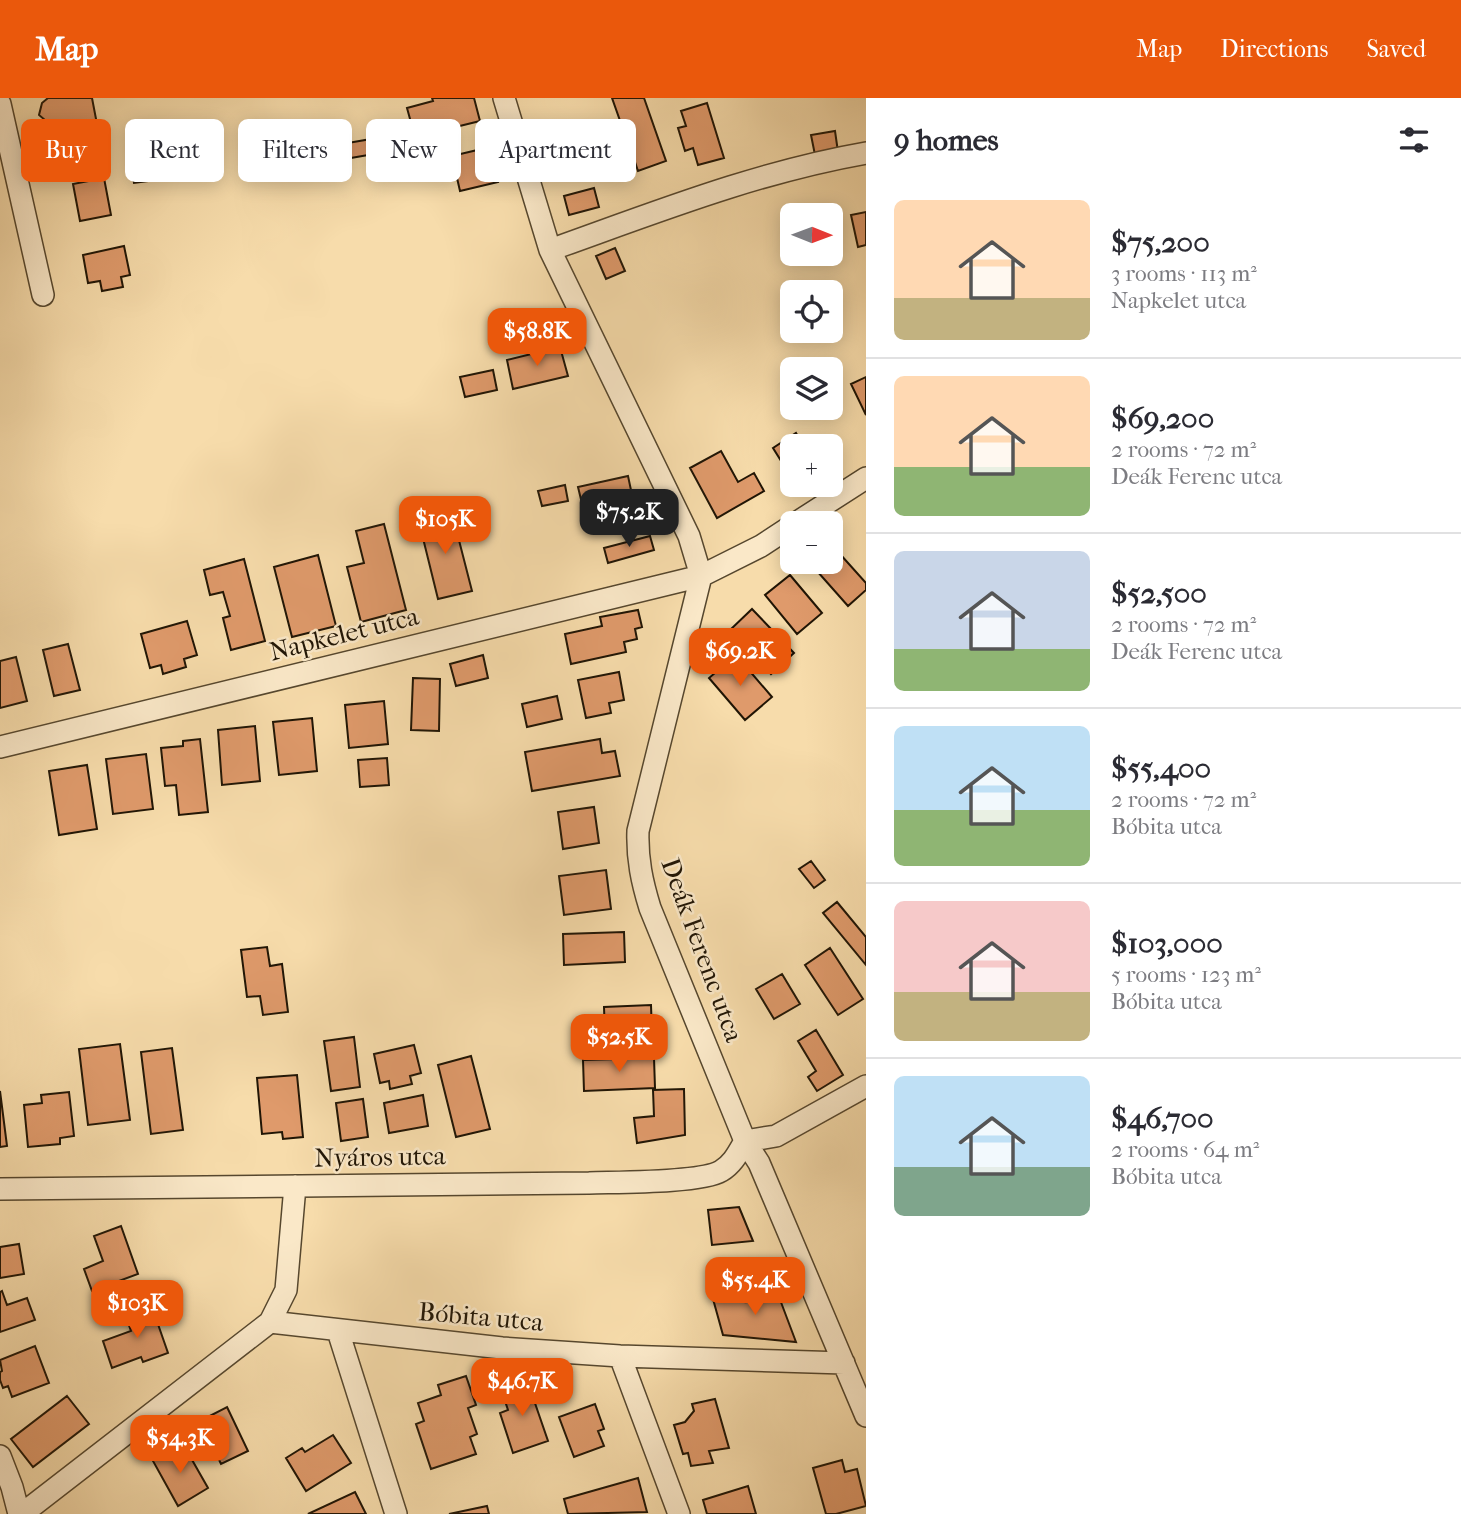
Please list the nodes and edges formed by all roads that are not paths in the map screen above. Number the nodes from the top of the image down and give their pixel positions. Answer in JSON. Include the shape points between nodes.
{"nodes":[{"id":1,"x":504,"y":98,"type":"edge"},
{"id":2,"x":0,"y":104,"type":"edge"},
{"id":3,"x":866,"y":153,"type":"edge"},
{"id":4,"x":550,"y":250,"type":"junction"},
{"id":5,"x":43,"y":295,"type":"dead end"},
{"id":6,"x":866,"y":478,"type":"edge"},
{"id":7,"x":814,"y":511,"type":"edge"},
{"id":8,"x":780,"y":533,"type":"edge"},
{"id":9,"x":701,"y":576,"type":"junction"},
{"id":10,"x":0,"y":747,"type":"edge"},
{"id":11,"x":866,"y":1086,"type":"edge"},
{"id":12,"x":745,"y":1141,"type":"junction"},
{"id":13,"x":295,"y":1186,"type":"junction"},
{"id":14,"x":0,"y":1189,"type":"edge"},
{"id":15,"x":270,"y":1322,"type":"junction"},
{"id":16,"x":338,"y":1331,"type":"junction"},
{"id":17,"x":620,"y":1356,"type":"junction"},
{"id":18,"x":844,"y":1363,"type":"junction"},
{"id":19,"x":866,"y":1416,"type":"edge"},
{"id":20,"x":0,"y":1456,"type":"edge"},
{"id":21,"x":20,"y":1514,"type":"edge"},
{"id":22,"x":396,"y":1514,"type":"edge"},
{"id":23,"x":679,"y":1514,"type":"edge"}],
"edges":[{"from":1,"to":4,"type":"street"},
{"from":2,"to":5,"type":"street"},
{"from":3,"to":4,"type":"street","via":[[716,191]]},
{"from":4,"to":9,"type":"street","via":[[689,536]]},
{"from":6,"to":7,"type":"street","name":"Napkelet utca"},
{"from":8,"to":9,"type":"street","name":"Napkelet utca"},
{"from":9,"to":10,"type":"street","name":"Napkelet utca"},
{"from":9,"to":12,"type":"street","name":"Deák Ferenc utca","via":[[638,831],[637,854],[650,908]]},
{"from":11,"to":12,"type":"street","via":[[776,1136]]},
{"from":12,"to":13,"type":"street","name":"Nyáros utca","via":[[734,1160],[710,1175],[589,1183]]},
{"from":12,"to":18,"type":"street","name":"Deák Ferenc utca","via":[[759,1163]]},
{"from":13,"to":14,"type":"street","name":"Nyáros utca"},
{"from":13,"to":15,"type":"street","via":[[286,1290]]},
{"from":15,"to":16,"type":"street","name":"Bóbita utca"},
{"from":15,"to":21,"type":"street"},
{"from":16,"to":17,"type":"street","name":"Bóbita utca"},
{"from":16,"to":22,"type":"street"},
{"from":17,"to":18,"type":"street","name":"Bóbita utca"},
{"from":17,"to":23,"type":"street"},
{"from":18,"to":19,"type":"street","name":"Deák Ferenc utca"},
{"from":20,"to":21,"type":"street"}]}
